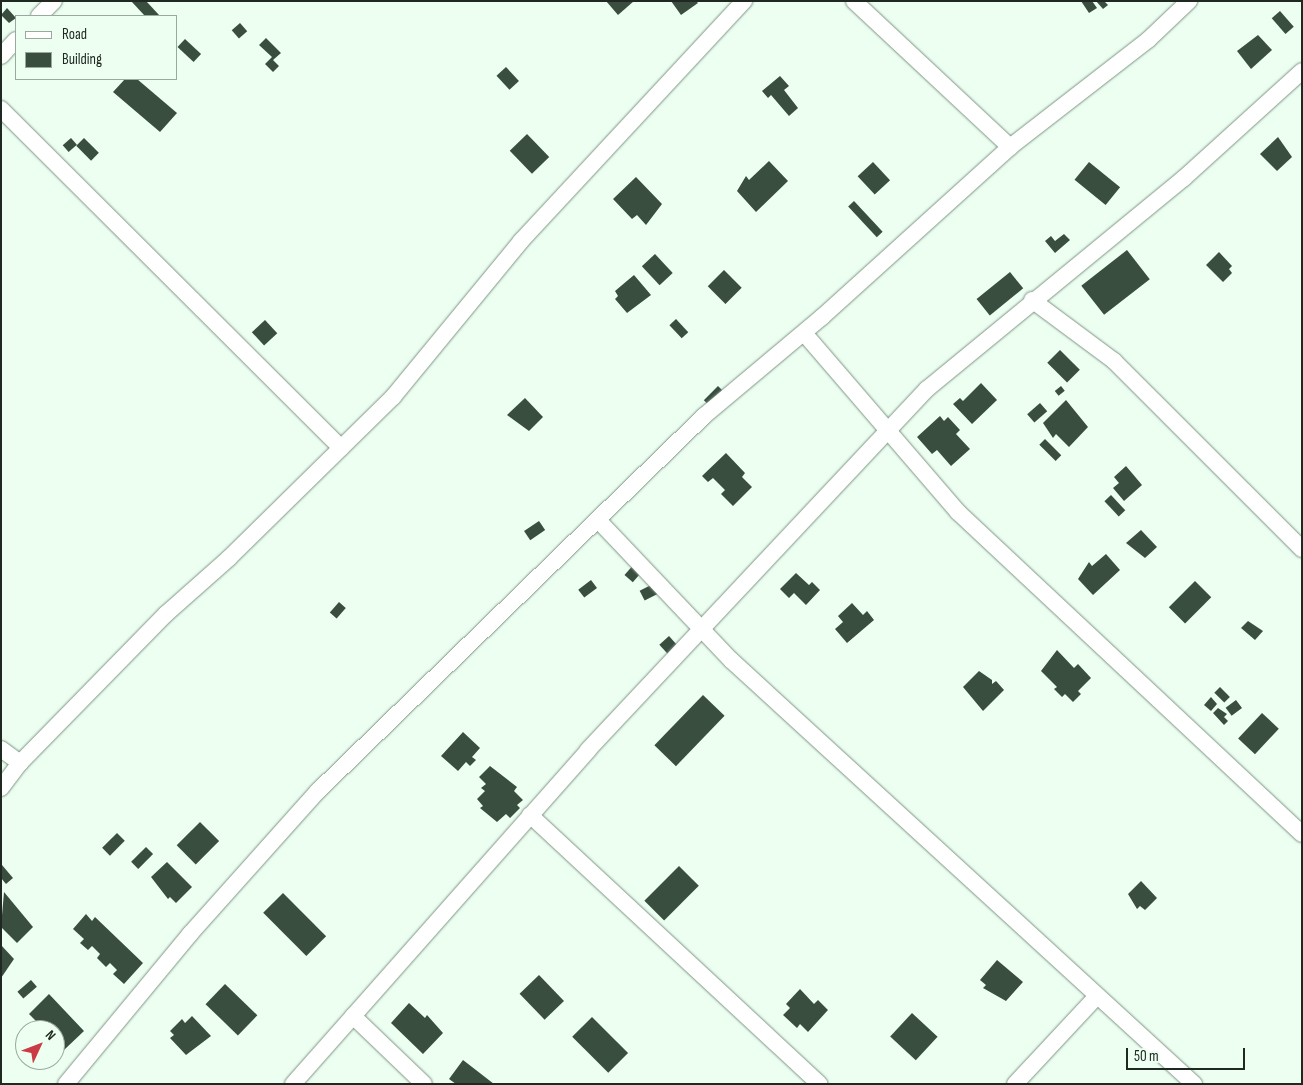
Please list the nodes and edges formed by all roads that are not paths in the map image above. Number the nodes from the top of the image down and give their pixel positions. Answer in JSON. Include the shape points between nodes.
{"nodes":[{"id":1,"x":54,"y":1,"type":"edge"},
{"id":2,"x":744,"y":1,"type":"edge"},
{"id":3,"x":854,"y":1,"type":"edge"},
{"id":4,"x":1189,"y":1,"type":"edge"},
{"id":5,"x":40,"y":15,"type":"edge"},
{"id":6,"x":15,"y":41,"type":"edge"},
{"id":7,"x":1,"y":56,"type":"edge"},
{"id":8,"x":1302,"y":71,"type":"edge"},
{"id":9,"x":1,"y":109,"type":"edge"},
{"id":10,"x":1010,"y":147,"type":"junction"},
{"id":11,"x":1032,"y":300,"type":"junction"},
{"id":12,"x":804,"y":333,"type":"junction"},
{"id":13,"x":887,"y":432,"type":"junction"},
{"id":14,"x":341,"y":448,"type":"junction"},
{"id":15,"x":598,"y":520,"type":"junction"},
{"id":16,"x":1302,"y":549,"type":"edge"},
{"id":17,"x":704,"y":630,"type":"junction"},
{"id":18,"x":1,"y":749,"type":"edge"},
{"id":19,"x":20,"y":763,"type":"junction"},
{"id":20,"x":1,"y":788,"type":"edge"},
{"id":21,"x":530,"y":815,"type":"junction"},
{"id":22,"x":1302,"y":834,"type":"edge"},
{"id":23,"x":1097,"y":996,"type":"junction"},
{"id":24,"x":353,"y":1016,"type":"junction"},
{"id":25,"x":66,"y":1084,"type":"edge"},
{"id":26,"x":293,"y":1084,"type":"edge"},
{"id":27,"x":424,"y":1084,"type":"edge"},
{"id":28,"x":819,"y":1084,"type":"edge"},
{"id":29,"x":1016,"y":1084,"type":"edge"},
{"id":30,"x":1194,"y":1084,"type":"edge"}],
"edges":[{"from":1,"to":5,"type":"street"},
{"from":2,"to":14,"type":"street","via":[[521,241],[393,397]]},
{"from":3,"to":10,"type":"street"},
{"from":4,"to":10,"type":"street","via":[[1148,40]]},
{"from":6,"to":7,"type":"street"},
{"from":8,"to":11,"type":"street","via":[[1184,178]]},
{"from":9,"to":14,"type":"street"},
{"from":10,"to":12,"type":"street"},
{"from":11,"to":13,"type":"street","via":[[927,389]]},
{"from":11,"to":16,"type":"street","via":[[1114,361]]},
{"from":12,"to":13,"type":"street"},
{"from":12,"to":15,"type":"street","via":[[704,416]]},
{"from":13,"to":17,"type":"street"},
{"from":13,"to":22,"type":"street","via":[[958,512]]},
{"from":14,"to":19,"type":"street","via":[[229,558],[166,614]]},
{"from":15,"to":17,"type":"street"},
{"from":15,"to":25,"type":"street","via":[[318,791],[190,934]]},
{"from":17,"to":21,"type":"street"},
{"from":17,"to":23,"type":"street","via":[[731,660]]},
{"from":18,"to":19,"type":"street"},
{"from":19,"to":20,"type":"street"},
{"from":21,"to":24,"type":"street"},
{"from":21,"to":28,"type":"street"},
{"from":23,"to":29,"type":"street"},
{"from":23,"to":30,"type":"street"},
{"from":24,"to":26,"type":"street"},
{"from":24,"to":27,"type":"street"}]}
